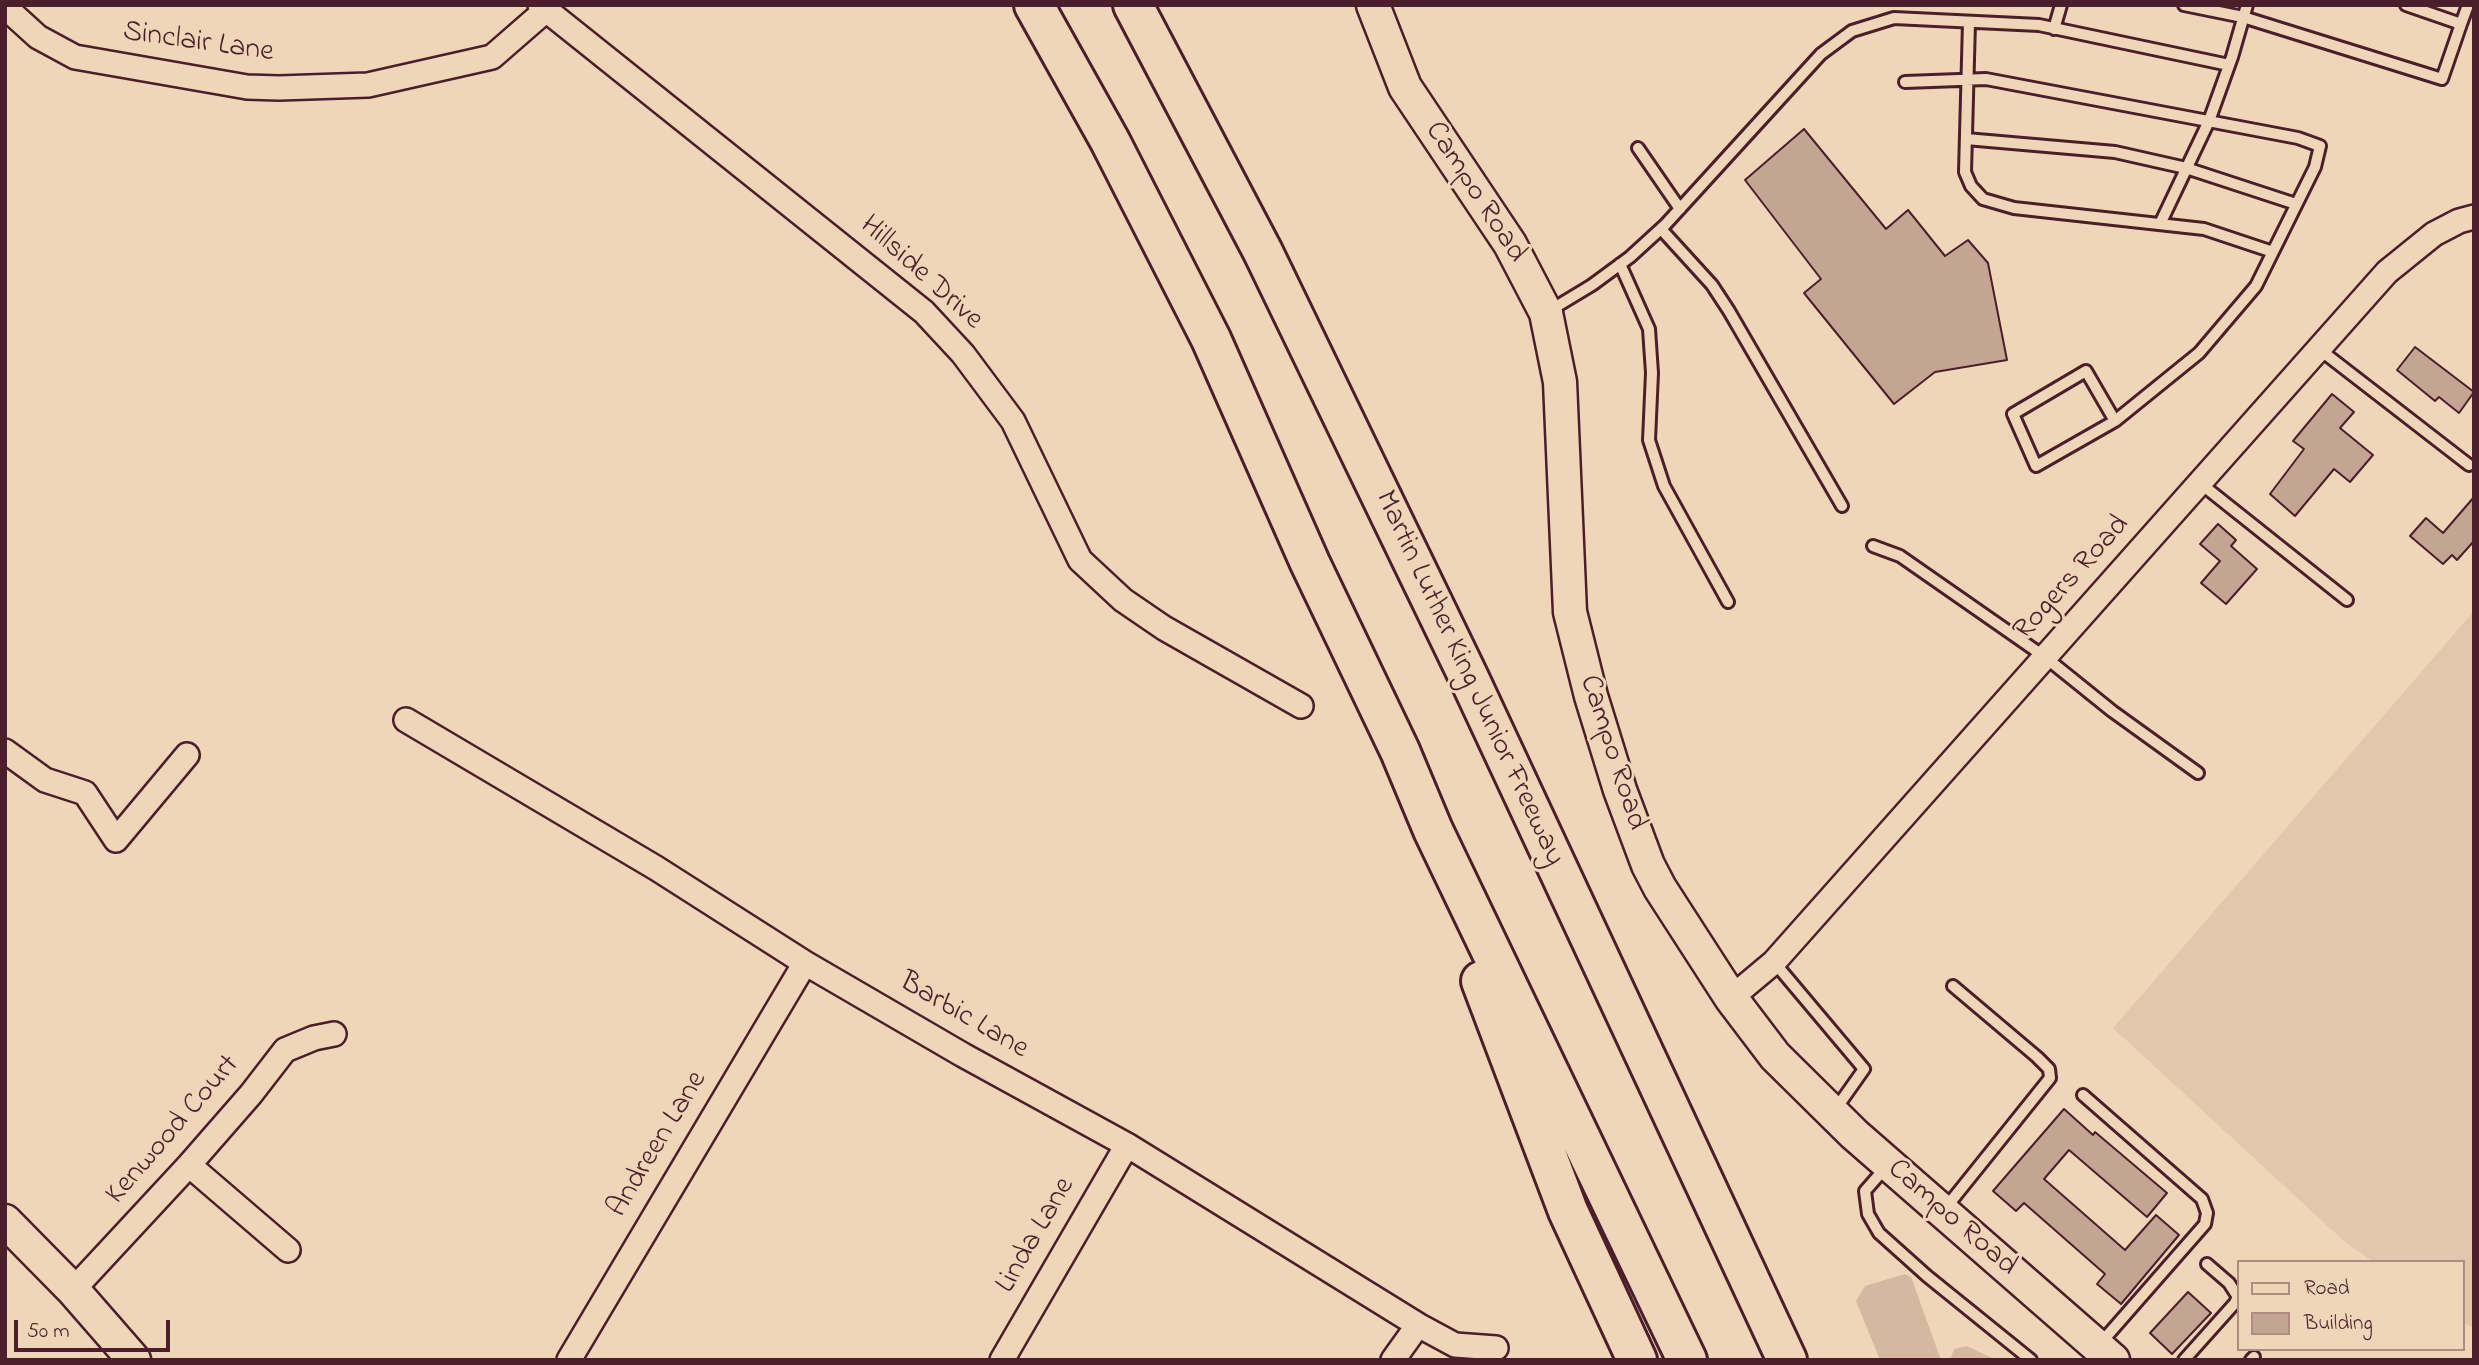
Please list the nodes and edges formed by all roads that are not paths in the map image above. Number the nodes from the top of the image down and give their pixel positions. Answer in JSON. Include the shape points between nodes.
{"nodes":[{"id":1,"x":1034,"y":5,"type":"edge"},
{"id":2,"x":1132,"y":5,"type":"edge"},
{"id":3,"x":1373,"y":5,"type":"edge"},
{"id":4,"x":2061,"y":5,"type":"edge"},
{"id":5,"x":2184,"y":5,"type":"edge"},
{"id":6,"x":2406,"y":5,"type":"edge"},
{"id":7,"x":2468,"y":5,"type":"edge"},
{"id":8,"x":5,"y":7,"type":"edge"},
{"id":9,"x":543,"y":8,"type":"edge"},
{"id":10,"x":2245,"y":11,"type":"edge"},
{"id":11,"x":1969,"y":22,"type":"junction"},
{"id":12,"x":2461,"y":24,"type":"junction"},
{"id":13,"x":2054,"y":29,"type":"junction"},
{"id":14,"x":2229,"y":65,"type":"junction"},
{"id":15,"x":1967,"y":79,"type":"junction"},
{"id":16,"x":1905,"y":82,"type":"dead end"},
{"id":17,"x":2208,"y":121,"type":"junction"},
{"id":18,"x":1966,"y":139,"type":"junction"},
{"id":19,"x":1638,"y":148,"type":"dead end"},
{"id":20,"x":2186,"y":168,"type":"junction"},
{"id":21,"x":2296,"y":204,"type":"junction"},
{"id":22,"x":1680,"y":209,"type":"junction"},
{"id":23,"x":2474,"y":217,"type":"edge"},
{"id":24,"x":2160,"y":224,"type":"junction"},
{"id":25,"x":1661,"y":229,"type":"junction"},
{"id":26,"x":2273,"y":253,"type":"junction"},
{"id":27,"x":1620,"y":264,"type":"junction"},
{"id":28,"x":1546,"y":313,"type":"junction"},
{"id":29,"x":2319,"y":349,"type":"junction"},
{"id":30,"x":2115,"y":421,"type":"junction"},
{"id":31,"x":2469,"y":465,"type":"dead end"},
{"id":32,"x":2200,"y":484,"type":"junction"},
{"id":33,"x":1842,"y":506,"type":"dead end"},
{"id":34,"x":1873,"y":546,"type":"dead end"},
{"id":35,"x":2347,"y":600,"type":"dead end"},
{"id":36,"x":1727,"y":602,"type":"dead end"},
{"id":37,"x":2045,"y":657,"type":"junction"},
{"id":38,"x":1301,"y":706,"type":"dead end"},
{"id":39,"x":406,"y":720,"type":"dead end"},
{"id":40,"x":5,"y":751,"type":"edge"},
{"id":41,"x":1400,"y":751,"type":"junction"},
{"id":42,"x":187,"y":755,"type":"dead end"},
{"id":43,"x":2198,"y":773,"type":"dead end"},
{"id":44,"x":1774,"y":962,"type":"junction"},
{"id":45,"x":805,"y":963,"type":"junction"},
{"id":46,"x":1952,"y":986,"type":"dead end"},
{"id":47,"x":1731,"y":998,"type":"junction"},
{"id":48,"x":334,"y":1034,"type":"dead end"},
{"id":49,"x":2083,"y":1096,"type":"dead end"},
{"id":50,"x":1832,"y":1114,"type":"junction"},
{"id":51,"x":1127,"y":1145,"type":"junction"},
{"id":52,"x":189,"y":1165,"type":"junction"},
{"id":53,"x":1888,"y":1165,"type":"junction"},
{"id":54,"x":1709,"y":1194,"type":"junction"},
{"id":55,"x":1942,"y":1212,"type":"junction"},
{"id":56,"x":5,"y":1222,"type":"edge"},
{"id":57,"x":288,"y":1250,"type":"dead end"},
{"id":58,"x":2207,"y":1264,"type":"dead end"},
{"id":59,"x":73,"y":1290,"type":"junction"},
{"id":60,"x":1418,"y":1325,"type":"junction"},
{"id":61,"x":1496,"y":1348,"type":"dead end"},
{"id":62,"x":2106,"y":1353,"type":"edge"},
{"id":63,"x":134,"y":1360,"type":"edge"},
{"id":64,"x":569,"y":1360,"type":"edge"},
{"id":65,"x":1002,"y":1360,"type":"edge"},
{"id":66,"x":1392,"y":1360,"type":"edge"},
{"id":67,"x":1637,"y":1360,"type":"edge"},
{"id":68,"x":1687,"y":1360,"type":"edge"},
{"id":69,"x":1787,"y":1360,"type":"edge"},
{"id":70,"x":1812,"y":1360,"type":"edge"},
{"id":71,"x":2031,"y":1360,"type":"edge"},
{"id":72,"x":2184,"y":1360,"type":"edge"}],
"edges":[{"from":1,"to":41,"type":"highway","via":[[1211,339]]},
{"from":2,"to":54,"type":"highway","name":"Martin Luther King Junior Freeway","via":[[1275,277],[1469,678]]},
{"from":3,"to":28,"type":"main road","name":"Campo Road","via":[[1405,87],[1510,244]]},
{"from":4,"to":13,"type":"lane"},
{"from":5,"to":10,"type":"lane"},
{"from":6,"to":12,"type":"lane"},
{"from":7,"to":12,"type":"lane"},
{"from":8,"to":9,"type":"street","name":"Sinclair Lane","via":[[38,37],[75,57],[247,88],[368,85],[492,57]]},
{"from":9,"to":38,"type":"street","name":"Hillside Drive","via":[[924,312],[964,354],[1013,421],[1080,560],[1123,600]]},
{"from":10,"to":12,"type":"lane","via":[[2442,79]]},
{"from":10,"to":14,"type":"lane"},
{"from":11,"to":13,"type":"lane"},
{"from":11,"to":15,"type":"lane"},
{"from":11,"to":22,"type":"lane","via":[[1894,18],[1852,32],[1821,54]]},
{"from":13,"to":14,"type":"lane"},
{"from":14,"to":17,"type":"lane"},
{"from":15,"to":16,"type":"lane"},
{"from":15,"to":17,"type":"lane"},
{"from":15,"to":18,"type":"lane"},
{"from":17,"to":20,"type":"lane"},
{"from":17,"to":21,"type":"lane","via":[[2320,146]]},
{"from":18,"to":20,"type":"lane","via":[[2115,152]]},
{"from":18,"to":24,"type":"lane","via":[[1965,172],[1983,199],[2014,208]]},
{"from":19,"to":22,"type":"lane"},
{"from":20,"to":21,"type":"lane"},
{"from":20,"to":24,"type":"lane"},
{"from":21,"to":26,"type":"lane"},
{"from":22,"to":25,"type":"lane"},
{"from":23,"to":29,"type":"street","name":"Rogers Road","via":[[2434,234],[2387,272]]},
{"from":24,"to":26,"type":"lane","via":[[2204,229]]},
{"from":25,"to":27,"type":"lane"},
{"from":25,"to":33,"type":"lane","via":[[1729,310]]},
{"from":26,"to":30,"type":"lane","via":[[2256,286],[2199,353]]},
{"from":27,"to":28,"type":"lane"},
{"from":27,"to":36,"type":"lane","via":[[1649,329],[1649,440],[1664,486]]},
{"from":28,"to":47,"type":"main road","name":"Campo Road","via":[[1560,382],[1570,612],[1591,696],[1648,865]]},
{"from":29,"to":31,"type":"lane"},
{"from":29,"to":32,"type":"street","name":"Rogers Road"},
{"from":30,"to":30,"type":"lane","via":[[2086,371],[2013,414],[2036,466]]},
{"from":32,"to":35,"type":"lane"},
{"from":32,"to":37,"type":"street","name":"Rogers Road"},
{"from":34,"to":37,"type":"lane","via":[[1900,556]]},
{"from":37,"to":43,"type":"lane"},
{"from":37,"to":44,"type":"street","name":"Rogers Road"},
{"from":39,"to":45,"type":"street","name":"Barbic Lane","via":[[656,868]]},
{"from":40,"to":42,"type":"street","via":[[45,779],[85,793],[116,840]]},
{"from":41,"to":67,"type":"highway","via":[[1445,886],[1568,1211]]},
{"from":41,"to":68,"type":"highway","via":[[1433,830]]},
{"from":44,"to":47,"type":"street","name":"Rogers Road"},
{"from":44,"to":50,"type":"lane","via":[[1864,1069]]},
{"from":45,"to":51,"type":"street","name":"Barbic Lane"},
{"from":45,"to":64,"type":"street","name":"Andreen Lane"},
{"from":46,"to":55,"type":"lane","via":[[2037,1057],[2049,1069],[2050,1078]]},
{"from":47,"to":50,"type":"main road","name":"Campo Road","via":[[1775,1056]]},
{"from":48,"to":52,"type":"street","name":"Kenwood Court","via":[[285,1050]]},
{"from":49,"to":62,"type":"lane","via":[[2202,1199],[2207,1213],[2205,1224]]},
{"from":50,"to":53,"type":"main road","name":"Campo Road"},
{"from":51,"to":60,"type":"street","name":"Barbic Lane"},
{"from":51,"to":65,"type":"street","name":"Linda Lane"},
{"from":52,"to":57,"type":"street"},
{"from":52,"to":59,"type":"street","name":"Kenwood Court"},
{"from":53,"to":55,"type":"main road","name":"Campo Road"},
{"from":53,"to":71,"type":"lane","via":[[1865,1191],[1868,1214],[1879,1233]]},
{"from":54,"to":69,"type":"highway","name":"Martin Luther King Junior Freeway"},
{"from":54,"to":70,"type":"highway"},
{"from":55,"to":62,"type":"main road","name":"Campo Road"},
{"from":56,"to":59,"type":"main road"},
{"from":58,"to":72,"type":"lane","via":[[2238,1297]]},
{"from":59,"to":63,"type":"main road"},
{"from":60,"to":61,"type":"street","name":"Barbic Lane","via":[[1455,1345]]},
{"from":60,"to":66,"type":"street"}]}
